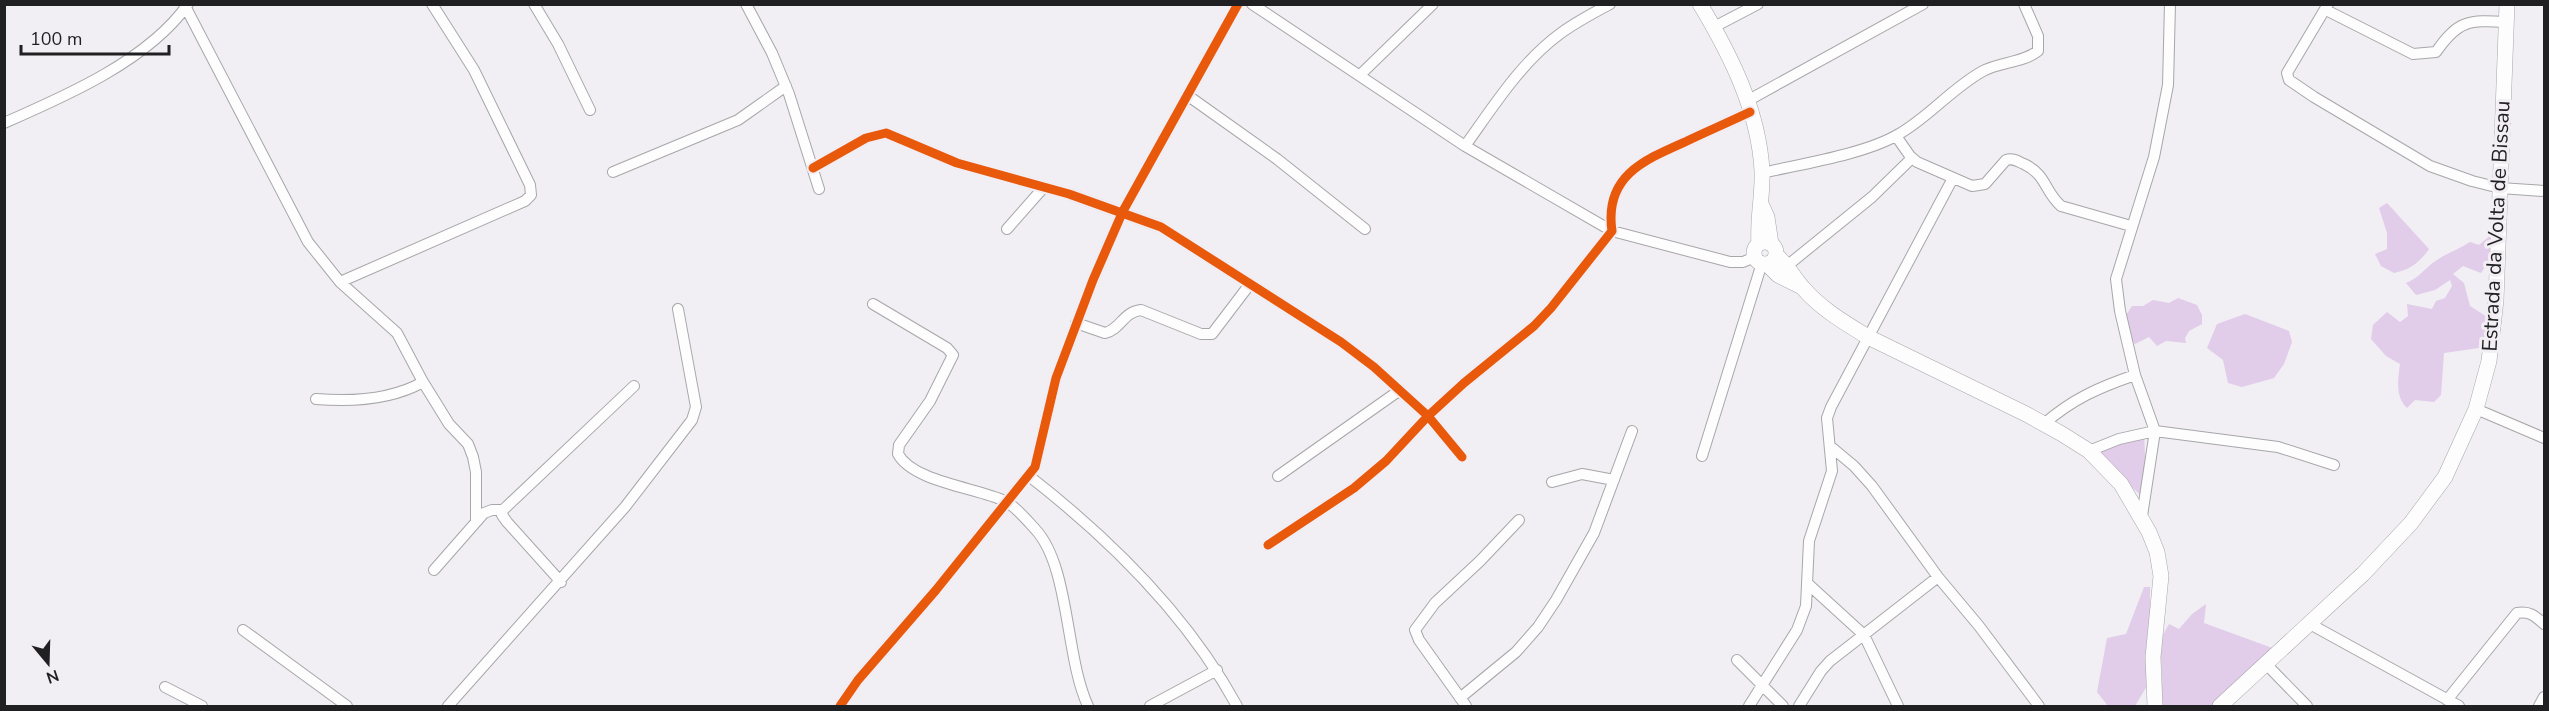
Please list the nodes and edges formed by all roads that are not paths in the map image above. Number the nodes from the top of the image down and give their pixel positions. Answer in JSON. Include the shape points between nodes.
{"nodes":[{"id":1,"x":432,"y":4,"type":"edge"},
{"id":2,"x":534,"y":4,"type":"edge"},
{"id":3,"x":746,"y":4,"type":"edge"},
{"id":4,"x":1238,"y":4,"type":"edge"},
{"id":5,"x":1252,"y":4,"type":"edge"},
{"id":6,"x":1433,"y":4,"type":"edge"},
{"id":7,"x":1610,"y":4,"type":"edge"},
{"id":8,"x":1700,"y":4,"type":"edge"},
{"id":9,"x":1758,"y":4,"type":"edge"},
{"id":10,"x":1923,"y":4,"type":"edge"},
{"id":11,"x":2024,"y":4,"type":"edge"},
{"id":12,"x":2170,"y":4,"type":"edge"},
{"id":13,"x":2507,"y":4,"type":"edge"},
{"id":14,"x":186,"y":6,"type":"edge"},
{"id":15,"x":2327,"y":7,"type":"edge"},
{"id":16,"x":2506,"y":22,"type":"junction"},
{"id":17,"x":1714,"y":27,"type":"junction"},
{"id":18,"x":1360,"y":75,"type":"junction"},
{"id":19,"x":786,"y":86,"type":"junction"},
{"id":20,"x":1187,"y":95,"type":"junction"},
{"id":21,"x":1748,"y":107,"type":"junction"},
{"id":22,"x":590,"y":110,"type":"dead end"},
{"id":23,"x":4,"y":123,"type":"edge"},
{"id":24,"x":1896,"y":136,"type":"junction"},
{"id":25,"x":1465,"y":146,"type":"junction"},
{"id":26,"x":1912,"y":158,"type":"junction"},
{"id":27,"x":813,"y":168,"type":"junction"},
{"id":28,"x":613,"y":172,"type":"dead end"},
{"id":29,"x":1762,"y":173,"type":"junction"},
{"id":30,"x":1953,"y":177,"type":"junction"},
{"id":31,"x":1044,"y":186,"type":"junction"},
{"id":32,"x":2500,"y":188,"type":"junction"},
{"id":33,"x":819,"y":189,"type":"dead end"},
{"id":34,"x":2544,"y":191,"type":"edge"},
{"id":35,"x":1123,"y":211,"type":"junction"},
{"id":36,"x":2132,"y":226,"type":"junction"},
{"id":37,"x":1007,"y":229,"type":"dead end"},
{"id":38,"x":1365,"y":230,"type":"dead end"},
{"id":39,"x":1612,"y":231,"type":"junction"},
{"id":40,"x":1768,"y":256,"type":"junction"},
{"id":41,"x":340,"y":282,"type":"junction"},
{"id":42,"x":1250,"y":284,"type":"junction"},
{"id":43,"x":873,"y":304,"type":"dead end"},
{"id":44,"x":678,"y":309,"type":"dead end"},
{"id":45,"x":1076,"y":323,"type":"junction"},
{"id":46,"x":1868,"y":337,"type":"junction"},
{"id":47,"x":2135,"y":375,"type":"junction"},
{"id":48,"x":423,"y":382,"type":"junction"},
{"id":49,"x":634,"y":386,"type":"dead end"},
{"id":50,"x":1400,"y":390,"type":"junction"},
{"id":51,"x":316,"y":399,"type":"dead end"},
{"id":52,"x":2476,"y":409,"type":"junction"},
{"id":53,"x":1428,"y":416,"type":"junction"},
{"id":54,"x":2044,"y":424,"type":"junction"},
{"id":55,"x":1632,"y":430,"type":"dead end"},
{"id":56,"x":2155,"y":431,"type":"junction"},
{"id":57,"x":2544,"y":438,"type":"edge"},
{"id":58,"x":1830,"y":446,"type":"junction"},
{"id":59,"x":2089,"y":451,"type":"junction"},
{"id":60,"x":1702,"y":456,"type":"dead end"},
{"id":61,"x":1462,"y":457,"type":"dead end"},
{"id":62,"x":2334,"y":465,"type":"dead end"},
{"id":63,"x":1029,"y":476,"type":"junction"},
{"id":64,"x":1278,"y":476,"type":"dead end"},
{"id":65,"x":1614,"y":480,"type":"junction"},
{"id":66,"x":1552,"y":482,"type":"dead end"},
{"id":67,"x":1006,"y":501,"type":"junction"},
{"id":68,"x":502,"y":510,"type":"junction"},
{"id":69,"x":2142,"y":516,"type":"junction"},
{"id":70,"x":1519,"y":520,"type":"dead end"},
{"id":71,"x":476,"y":522,"type":"junction"},
{"id":72,"x":1268,"y":545,"type":"dead end"},
{"id":73,"x":434,"y":570,"type":"dead end"},
{"id":74,"x":1938,"y":578,"type":"junction"},
{"id":75,"x":561,"y":582,"type":"junction"},
{"id":76,"x":1807,"y":583,"type":"junction"},
{"id":77,"x":2310,"y":624,"type":"junction"},
{"id":78,"x":2544,"y":624,"type":"edge"},
{"id":79,"x":243,"y":630,"type":"dead end"},
{"id":80,"x":1864,"y":635,"type":"junction"},
{"id":81,"x":1737,"y":660,"type":"dead end"},
{"id":82,"x":2266,"y":664,"type":"junction"},
{"id":83,"x":1217,"y":670,"type":"junction"},
{"id":84,"x":1764,"y":686,"type":"junction"},
{"id":85,"x":165,"y":687,"type":"dead end"},
{"id":86,"x":2544,"y":697,"type":"edge"},
{"id":87,"x":2447,"y":700,"type":"junction"},
{"id":88,"x":1463,"y":702,"type":"edge"},
{"id":89,"x":202,"y":706,"type":"edge"},
{"id":90,"x":347,"y":706,"type":"edge"},
{"id":91,"x":448,"y":706,"type":"edge"},
{"id":92,"x":840,"y":706,"type":"edge"},
{"id":93,"x":1088,"y":706,"type":"edge"},
{"id":94,"x":1150,"y":706,"type":"edge"},
{"id":95,"x":1237,"y":706,"type":"edge"},
{"id":96,"x":1749,"y":706,"type":"edge"},
{"id":97,"x":1783,"y":706,"type":"edge"},
{"id":98,"x":1799,"y":706,"type":"edge"},
{"id":99,"x":1898,"y":706,"type":"edge"},
{"id":100,"x":2038,"y":706,"type":"edge"},
{"id":101,"x":2155,"y":706,"type":"edge"},
{"id":102,"x":2220,"y":706,"type":"edge"},
{"id":103,"x":2307,"y":706,"type":"edge"},
{"id":104,"x":2459,"y":706,"type":"edge"},
{"id":105,"x":2539,"y":706,"type":"edge"}],
"edges":[{"from":1,"to":41,"type":"street","via":[[474,70],[530,185],[531,195]]},
{"from":2,"to":22,"type":"street"},
{"from":3,"to":19,"type":"street"},
{"from":4,"to":20,"type":"street"},
{"from":5,"to":18,"type":"street"},
{"from":6,"to":18,"type":"street"},
{"from":7,"to":25,"type":"street","via":[[1560,33],[1538,52]]},
{"from":8,"to":17,"type":"street"},
{"from":9,"to":17,"type":"street"},
{"from":10,"to":21,"type":"street"},
{"from":11,"to":24,"type":"street","via":[[2038,36],[2038,51],[2030,57],[1998,64],[1968,80]]},
{"from":12,"to":36,"type":"street","via":[[2168,85],[2154,157]]},
{"from":13,"to":16,"type":"street","name":"Estrada da Volta de Bissau"},
{"from":14,"to":23,"type":"street","via":[[171,26],[126,60]]},
{"from":14,"to":41,"type":"street","via":[[308,242]]},
{"from":15,"to":16,"type":"street","via":[[2413,54],[2436,52],[2448,33],[2460,25]]},
{"from":15,"to":32,"type":"street","via":[[2293,61],[2287,73],[2289,80],[2430,166]]},
{"from":16,"to":32,"type":"street","name":"Estrada da Volta de Bissau"},
{"from":17,"to":21,"type":"street","via":[[1735,68]]},
{"from":18,"to":25,"type":"street"},
{"from":19,"to":27,"type":"street"},
{"from":19,"to":28,"type":"street","via":[[738,120]]},
{"from":20,"to":35,"type":"street"},
{"from":20,"to":38,"type":"street","via":[[1277,159]]},
{"from":21,"to":29,"type":"street"},
{"from":21,"to":39,"type":"street","via":[[1633,169],[1613,199]]},
{"from":24,"to":26,"type":"street"},
{"from":24,"to":29,"type":"street","via":[[1872,146]]},
{"from":25,"to":39,"type":"street"},
{"from":26,"to":30,"type":"street"},
{"from":26,"to":40,"type":"street","via":[[1854,212]]},
{"from":27,"to":31,"type":"street","via":[[866,138],[886,133],[957,163]]},
{"from":27,"to":33,"type":"street"},
{"from":29,"to":40,"type":"street"},
{"from":30,"to":36,"type":"street","via":[[1972,186],[1985,184],[2006,160],[2014,159],[2040,175],[2061,206]]},
{"from":30,"to":46,"type":"street"},
{"from":31,"to":35,"type":"street"},
{"from":31,"to":37,"type":"street"},
{"from":32,"to":34,"type":"street"},
{"from":32,"to":52,"type":"street","name":"Estrada da Volta de Bissau","via":[[2496,300],[2488,361]]},
{"from":35,"to":42,"type":"street","via":[[1161,226]]},
{"from":35,"to":45,"type":"street"},
{"from":36,"to":47,"type":"street","via":[[2118,266],[2116,285]]},
{"from":39,"to":40,"type":"street","via":[[1730,262]]},
{"from":39,"to":53,"type":"street","via":[[1534,326]]},
{"from":40,"to":46,"type":"street","via":[[1834,316]]},
{"from":40,"to":60,"type":"street"},
{"from":41,"to":48,"type":"street","via":[[397,333]]},
{"from":42,"to":45,"type":"street","via":[[1212,334],[1201,334],[1140,310],[1126,315],[1110,332]]},
{"from":42,"to":50,"type":"street","via":[[1341,342]]},
{"from":43,"to":67,"type":"street","via":[[953,355],[930,401],[899,445],[900,458],[940,481]]},
{"from":44,"to":75,"type":"street","via":[[695,413],[632,498]]},
{"from":45,"to":63,"type":"street"},
{"from":46,"to":54,"type":"street"},
{"from":46,"to":58,"type":"street","via":[[1827,418]]},
{"from":47,"to":54,"type":"street","via":[[2081,396]]},
{"from":47,"to":56,"type":"street"},
{"from":48,"to":51,"type":"street","via":[[368,399]]},
{"from":48,"to":71,"type":"street","via":[[449,424],[468,444],[473,457]]},
{"from":49,"to":68,"type":"street"},
{"from":50,"to":53,"type":"street"},
{"from":50,"to":64,"type":"street"},
{"from":52,"to":57,"type":"street"},
{"from":52,"to":77,"type":"street","name":"Estrada da Volta de Bissau","via":[[2445,477],[2411,523]]},
{"from":53,"to":61,"type":"street"},
{"from":53,"to":72,"type":"street","via":[[1354,488]]},
{"from":54,"to":59,"type":"street"},
{"from":55,"to":65,"type":"street"},
{"from":56,"to":59,"type":"street"},
{"from":56,"to":62,"type":"street","via":[[2278,447]]},
{"from":56,"to":69,"type":"street"},
{"from":58,"to":74,"type":"street","via":[[1872,486]]},
{"from":58,"to":76,"type":"street","via":[[1832,471],[1809,541]]},
{"from":59,"to":69,"type":"street","via":[[2121,484]]},
{"from":63,"to":67,"type":"street"},
{"from":63,"to":83,"type":"street","via":[[1133,568]]},
{"from":65,"to":66,"type":"street","via":[[1582,474]]},
{"from":65,"to":88,"type":"street","via":[[1594,533],[1538,627]]},
{"from":67,"to":92,"type":"street"},
{"from":67,"to":93,"type":"street","via":[[1037,530],[1056,569],[1073,661]]},
{"from":68,"to":71,"type":"street","via":[[484,513]]},
{"from":68,"to":75,"type":"street","via":[[507,522]]},
{"from":69,"to":101,"type":"street","via":[[2157,552],[2161,576],[2153,657]]},
{"from":70,"to":88,"type":"street","via":[[1416,626],[1416,635]]},
{"from":71,"to":73,"type":"street"},
{"from":74,"to":80,"type":"street"},
{"from":74,"to":100,"type":"street"},
{"from":75,"to":91,"type":"street"},
{"from":76,"to":80,"type":"street"},
{"from":76,"to":84,"type":"street","via":[[1803,619]]},
{"from":77,"to":82,"type":"street","name":"Estrada da Volta de Bissau"},
{"from":77,"to":87,"type":"street"},
{"from":78,"to":87,"type":"street","via":[[2532,614],[2517,614]]},
{"from":79,"to":90,"type":"street"},
{"from":80,"to":98,"type":"street","via":[[1830,661]]},
{"from":80,"to":99,"type":"street"},
{"from":81,"to":84,"type":"street"},
{"from":82,"to":102,"type":"street","name":"Estrada da Volta de Bissau"},
{"from":82,"to":103,"type":"street"},
{"from":83,"to":94,"type":"street"},
{"from":83,"to":95,"type":"street"},
{"from":84,"to":96,"type":"street"},
{"from":84,"to":97,"type":"street"},
{"from":85,"to":89,"type":"street"},
{"from":86,"to":105,"type":"street"},
{"from":87,"to":104,"type":"street"}]}
